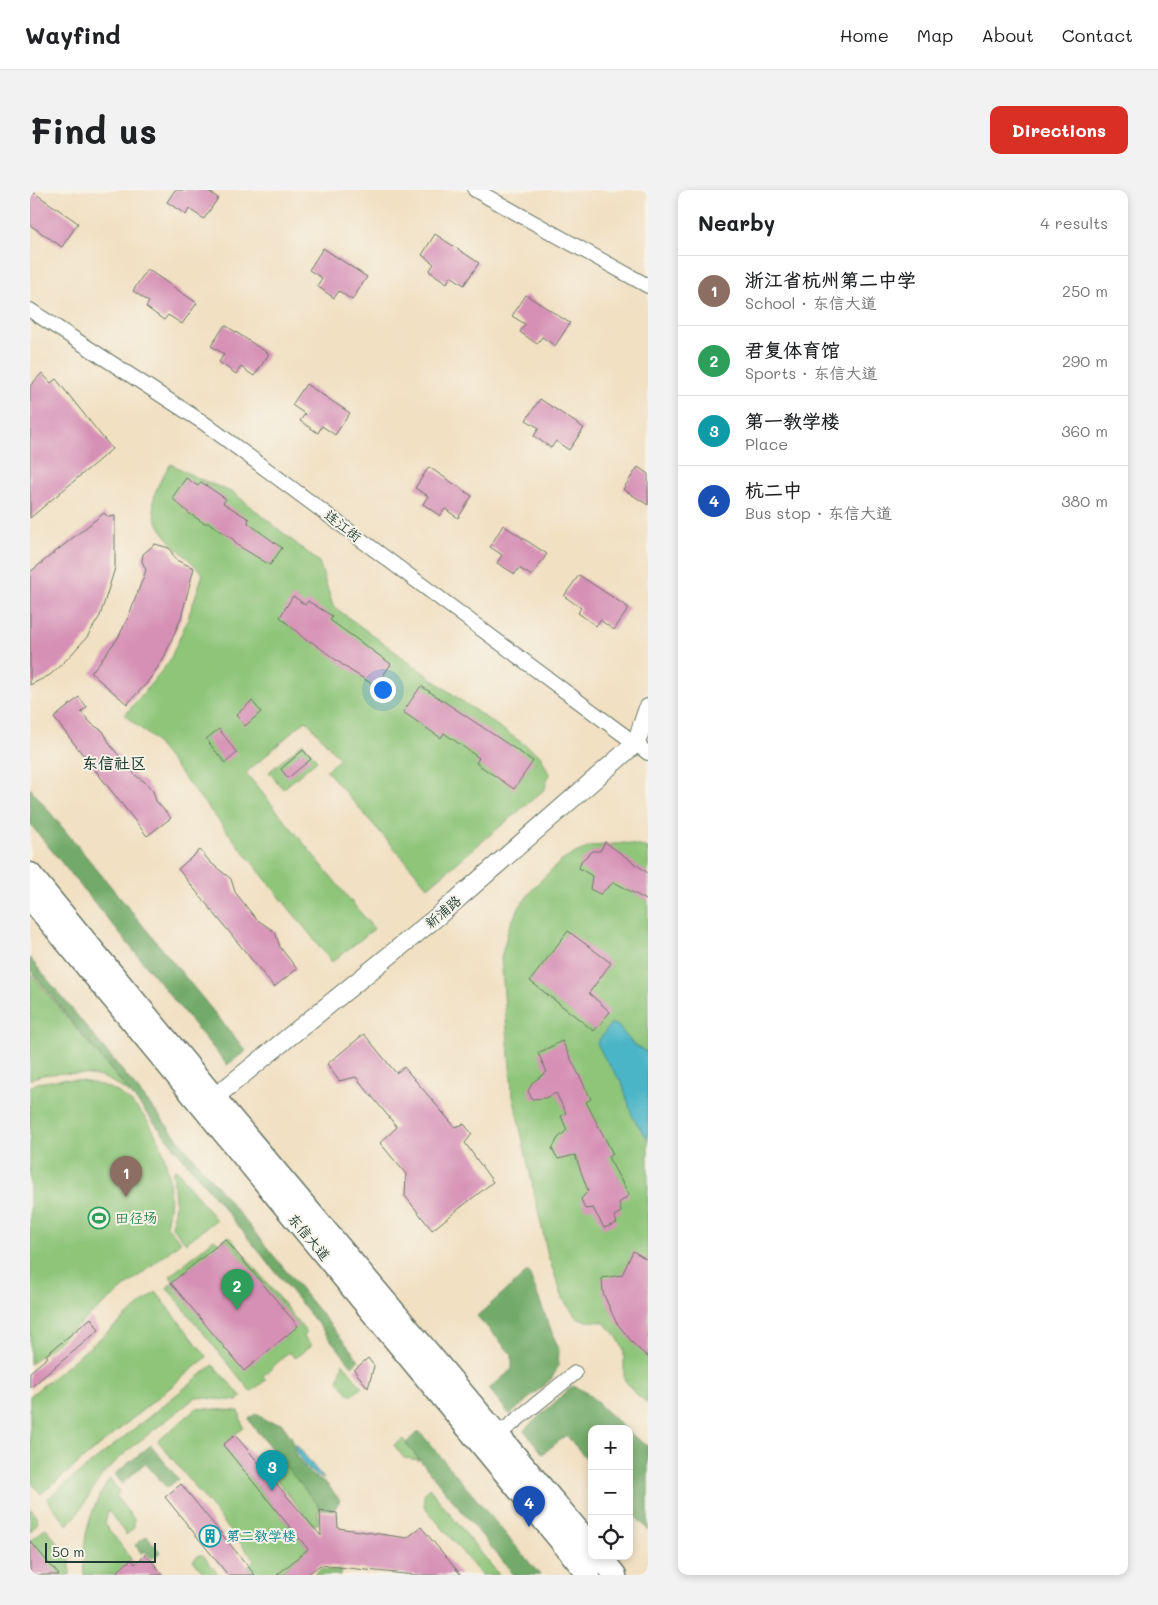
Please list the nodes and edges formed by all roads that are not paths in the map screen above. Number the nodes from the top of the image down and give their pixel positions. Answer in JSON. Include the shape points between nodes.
{"nodes":[{"id":1,"x":475,"y":190,"type":"edge"},
{"id":2,"x":648,"y":286,"type":"edge"},
{"id":3,"x":30,"y":310,"type":"edge"},
{"id":4,"x":648,"y":708,"type":"edge"},
{"id":5,"x":642,"y":748,"type":"edge"},
{"id":6,"x":30,"y":874,"type":"edge"},
{"id":7,"x":30,"y":898,"type":"edge"},
{"id":8,"x":215,"y":1097,"type":"junction"},
{"id":9,"x":575,"y":1373,"type":"dead end"},
{"id":10,"x":498,"y":1434,"type":"junction"},
{"id":11,"x":588,"y":1542,"type":"edge"},
{"id":12,"x":603,"y":1560,"type":"edge"},
{"id":13,"x":589,"y":1575,"type":"edge"},
{"id":14,"x":615,"y":1575,"type":"edge"}],
"edges":[{"from":1,"to":2,"type":"street"},
{"from":3,"to":5,"type":"street","name":"连江街","via":[[204,424]]},
{"from":4,"to":5,"type":"street","name":"新浦路"},
{"from":5,"to":8,"type":"street","name":"新浦路"},
{"from":6,"to":8,"type":"main road","name":"东信大道"},
{"from":7,"to":13,"type":"main road","name":"东信大道"},
{"from":8,"to":10,"type":"main road","name":"东信大道"},
{"from":9,"to":10,"type":"street"},
{"from":10,"to":11,"type":"main road","name":"东信大道"},
{"from":12,"to":14,"type":"main road"}]}
